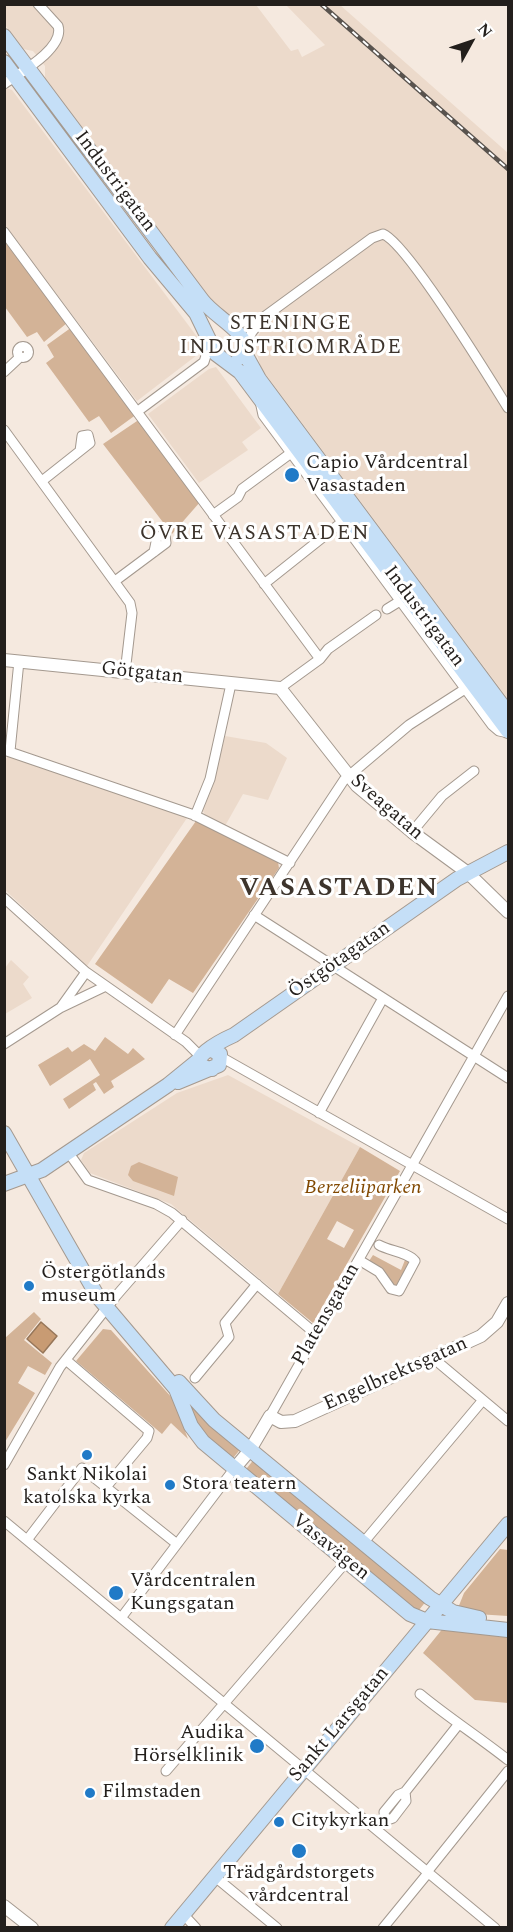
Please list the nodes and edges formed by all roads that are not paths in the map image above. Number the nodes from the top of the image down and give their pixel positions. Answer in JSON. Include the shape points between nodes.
{"nodes":[{"id":1,"x":38,"y":4,"type":"edge"},
{"id":2,"x":4,"y":36,"type":"edge"},
{"id":3,"x":4,"y":62,"type":"edge"},
{"id":4,"x":28,"y":67,"type":"junction"},
{"id":5,"x":10,"y":80,"type":"edge"},
{"id":6,"x":4,"y":232,"type":"edge"},
{"id":7,"x":264,"y":317,"type":"junction"},
{"id":8,"x":228,"y":324,"type":"junction"},
{"id":9,"x":210,"y":339,"type":"junction"},
{"id":10,"x":245,"y":349,"type":"junction"},
{"id":11,"x":20,"y":357,"type":"dead end"},
{"id":12,"x":224,"y":361,"type":"junction"},
{"id":13,"x":204,"y":362,"type":"junction"},
{"id":14,"x":4,"y":372,"type":"edge"},
{"id":15,"x":260,"y":399,"type":"junction"},
{"id":16,"x":508,"y":408,"type":"edge"},
{"id":17,"x":138,"y":411,"type":"junction"},
{"id":18,"x":4,"y":430,"type":"edge"},
{"id":19,"x":80,"y":451,"type":"dead end"},
{"id":20,"x":291,"y":453,"type":"junction"},
{"id":21,"x":42,"y":482,"type":"junction"},
{"id":22,"x":213,"y":515,"type":"junction"},
{"id":23,"x":342,"y":522,"type":"junction"},
{"id":24,"x":154,"y":552,"type":"dead end"},
{"id":25,"x":116,"y":581,"type":"junction"},
{"id":26,"x":264,"y":584,"type":"junction"},
{"id":27,"x":400,"y":601,"type":"junction"},
{"id":28,"x":387,"y":609,"type":"dead end"},
{"id":29,"x":376,"y":615,"type":"dead end"},
{"id":30,"x":320,"y":659,"type":"junction"},
{"id":31,"x":4,"y":660,"type":"edge"},
{"id":32,"x":19,"y":661,"type":"junction"},
{"id":33,"x":125,"y":673,"type":"junction"},
{"id":34,"x":231,"y":684,"type":"junction"},
{"id":35,"x":280,"y":688,"type":"junction"},
{"id":36,"x":465,"y":688,"type":"junction"},
{"id":37,"x":508,"y":713,"type":"edge"},
{"id":38,"x":508,"y":732,"type":"edge"},
{"id":39,"x":7,"y":751,"type":"edge"},
{"id":40,"x":474,"y":771,"type":"dead end"},
{"id":41,"x":348,"y":776,"type":"junction"},
{"id":42,"x":195,"y":816,"type":"junction"},
{"id":43,"x":412,"y":832,"type":"junction"},
{"id":44,"x":508,"y":852,"type":"edge"},
{"id":45,"x":290,"y":863,"type":"junction"},
{"id":46,"x":468,"y":873,"type":"junction"},
{"id":47,"x":4,"y":898,"type":"edge"},
{"id":48,"x":508,"y":912,"type":"edge"},
{"id":49,"x":254,"y":915,"type":"junction"},
{"id":50,"x":333,"y":966,"type":"junction"},
{"id":51,"x":86,"y":972,"type":"junction"},
{"id":52,"x":106,"y":986,"type":"junction"},
{"id":53,"x":508,"y":996,"type":"edge"},
{"id":54,"x":383,"y":998,"type":"junction"},
{"id":55,"x":60,"y":1008,"type":"junction"},
{"id":56,"x":176,"y":1035,"type":"junction"},
{"id":57,"x":4,"y":1044,"type":"edge"},
{"id":58,"x":475,"y":1056,"type":"junction"},
{"id":59,"x":211,"y":1058,"type":"junction"},
{"id":60,"x":508,"y":1078,"type":"edge"},
{"id":61,"x":319,"y":1113,"type":"junction"},
{"id":62,"x":4,"y":1133,"type":"edge"},
{"id":63,"x":68,"y":1152,"type":"junction"},
{"id":64,"x":413,"y":1165,"type":"junction"},
{"id":65,"x":30,"y":1176,"type":"junction"},
{"id":66,"x":4,"y":1184,"type":"edge"},
{"id":67,"x":508,"y":1219,"type":"edge"},
{"id":68,"x":182,"y":1220,"type":"junction"},
{"id":69,"x":379,"y":1245,"type":"dead end"},
{"id":70,"x":359,"y":1260,"type":"junction"},
{"id":71,"x":257,"y":1284,"type":"junction"},
{"id":72,"x":508,"y":1303,"type":"edge"},
{"id":73,"x":109,"y":1306,"type":"junction"},
{"id":74,"x":316,"y":1334,"type":"junction"},
{"id":75,"x":433,"y":1358,"type":"junction"},
{"id":76,"x":66,"y":1360,"type":"junction"},
{"id":77,"x":195,"y":1378,"type":"dead end"},
{"id":78,"x":483,"y":1400,"type":"junction"},
{"id":79,"x":270,"y":1416,"type":"junction"},
{"id":80,"x":508,"y":1421,"type":"edge"},
{"id":81,"x":250,"y":1450,"type":"junction"},
{"id":82,"x":4,"y":1465,"type":"edge"},
{"id":83,"x":234,"y":1469,"type":"junction"},
{"id":84,"x":106,"y":1486,"type":"junction"},
{"id":85,"x":4,"y":1521,"type":"edge"},
{"id":86,"x":508,"y":1524,"type":"edge"},
{"id":87,"x":27,"y":1540,"type":"junction"},
{"id":88,"x":363,"y":1543,"type":"junction"},
{"id":89,"x":177,"y":1544,"type":"junction"},
{"id":90,"x":346,"y":1562,"type":"junction"},
{"id":91,"x":440,"y":1605,"type":"junction"},
{"id":92,"x":121,"y":1618,"type":"junction"},
{"id":93,"x":427,"y":1621,"type":"junction"},
{"id":94,"x":508,"y":1621,"type":"edge"},
{"id":95,"x":508,"y":1630,"type":"edge"},
{"id":96,"x":420,"y":1694,"type":"dead end"},
{"id":97,"x":224,"y":1703,"type":"junction"},
{"id":98,"x":458,"y":1725,"type":"junction"},
{"id":99,"x":508,"y":1760,"type":"edge"},
{"id":100,"x":304,"y":1768,"type":"junction"},
{"id":101,"x":166,"y":1771,"type":"dead end"},
{"id":102,"x":508,"y":1771,"type":"edge"},
{"id":103,"x":376,"y":1829,"type":"junction"},
{"id":104,"x":427,"y":1872,"type":"junction"},
{"id":105,"x":214,"y":1876,"type":"junction"},
{"id":106,"x":4,"y":1906,"type":"edge"},
{"id":107,"x":183,"y":1914,"type":"junction"},
{"id":108,"x":32,"y":1928,"type":"edge"},
{"id":109,"x":172,"y":1928,"type":"edge"},
{"id":110,"x":196,"y":1928,"type":"edge"},
{"id":111,"x":277,"y":1928,"type":"edge"},
{"id":112,"x":383,"y":1928,"type":"edge"},
{"id":113,"x":495,"y":1928,"type":"edge"}],
"edges":[{"from":1,"to":4,"type":"street","via":[[52,17],[59,34],[51,49]]},
{"from":2,"to":4,"type":"main road","name":"Industrigatan"},
{"from":3,"to":5,"type":"main road","name":"Industrigatan"},
{"from":4,"to":5,"type":"street"},
{"from":4,"to":8,"type":"main road","name":"Industrigatan","via":[[202,300]]},
{"from":5,"to":9,"type":"main road","name":"Industrigatan","via":[[196,313]]},
{"from":6,"to":17,"type":"street"},
{"from":7,"to":8,"type":"street"},
{"from":7,"to":10,"type":"street"},
{"from":7,"to":16,"type":"street","via":[[372,238],[383,234],[395,242],[459,330]]},
{"from":8,"to":9,"type":"main road","via":[[216,325]]},
{"from":8,"to":10,"type":"main road","via":[[240,333]]},
{"from":9,"to":12,"type":"main road"},
{"from":9,"to":13,"type":"street"},
{"from":10,"to":12,"type":"main road","via":[[236,361]]},
{"from":10,"to":37,"type":"main road","name":"Industrigatan","via":[[259,379]]},
{"from":11,"to":14,"type":"street"},
{"from":12,"to":13,"type":"street"},
{"from":12,"to":15,"type":"main road","name":"Industrigatan","via":[[240,372]]},
{"from":13,"to":17,"type":"street"},
{"from":15,"to":20,"type":"street","via":[[262,416]]},
{"from":15,"to":38,"type":"main road","name":"Industrigatan"},
{"from":17,"to":22,"type":"street"},
{"from":18,"to":21,"type":"street"},
{"from":19,"to":21,"type":"street"},
{"from":20,"to":22,"type":"street"},
{"from":20,"to":23,"type":"street"},
{"from":21,"to":25,"type":"street"},
{"from":22,"to":26,"type":"street"},
{"from":23,"to":26,"type":"street"},
{"from":23,"to":27,"type":"street"},
{"from":24,"to":25,"type":"street"},
{"from":25,"to":33,"type":"street","via":[[132,608]]},
{"from":26,"to":30,"type":"street"},
{"from":27,"to":28,"type":"street"},
{"from":27,"to":36,"type":"street"},
{"from":29,"to":30,"type":"street","via":[[331,646]]},
{"from":30,"to":35,"type":"street"},
{"from":31,"to":32,"type":"street","name":"Götgatan"},
{"from":32,"to":33,"type":"street","name":"Götgatan"},
{"from":32,"to":39,"type":"street"},
{"from":33,"to":34,"type":"street","name":"Götgatan"},
{"from":34,"to":35,"type":"street","name":"Götgatan"},
{"from":34,"to":42,"type":"street","via":[[210,779]]},
{"from":35,"to":41,"type":"street","name":"Sveagatan"},
{"from":36,"to":38,"type":"street","via":[[495,729]]},
{"from":36,"to":41,"type":"street","via":[[409,725]]},
{"from":39,"to":42,"type":"street"},
{"from":40,"to":43,"type":"street","via":[[442,796]]},
{"from":41,"to":43,"type":"street","name":"Sveagatan"},
{"from":41,"to":45,"type":"street"},
{"from":42,"to":45,"type":"street"},
{"from":43,"to":46,"type":"street","name":"Sveagatan"},
{"from":44,"to":46,"type":"main road","name":"Östgötagatan"},
{"from":45,"to":49,"type":"street"},
{"from":46,"to":48,"type":"street","name":"Sveagatan"},
{"from":46,"to":50,"type":"main road","name":"Östgötagatan"},
{"from":47,"to":51,"type":"street"},
{"from":49,"to":50,"type":"street"},
{"from":49,"to":56,"type":"street"},
{"from":50,"to":54,"type":"street"},
{"from":50,"to":59,"type":"main road","name":"Östgötagatan","via":[[234,1035]]},
{"from":51,"to":52,"type":"street"},
{"from":51,"to":55,"type":"street"},
{"from":52,"to":55,"type":"street"},
{"from":52,"to":56,"type":"street"},
{"from":53,"to":58,"type":"street","name":"Platensgatan"},
{"from":54,"to":58,"type":"street"},
{"from":54,"to":61,"type":"street"},
{"from":55,"to":57,"type":"street"},
{"from":56,"to":59,"type":"street"},
{"from":58,"to":60,"type":"street"},
{"from":58,"to":64,"type":"street","name":"Platensgatan"},
{"from":59,"to":61,"type":"street"},
{"from":59,"to":63,"type":"main road","name":"Östgötagatan"},
{"from":61,"to":64,"type":"street"},
{"from":62,"to":65,"type":"main road","name":"Vasavägen"},
{"from":63,"to":65,"type":"main road","name":"Östgötagatan"},
{"from":63,"to":68,"type":"street","via":[[88,1180],[164,1208]]},
{"from":64,"to":67,"type":"street"},
{"from":64,"to":70,"type":"street","name":"Platensgatan"},
{"from":65,"to":66,"type":"main road","name":"Östgötagatan"},
{"from":65,"to":73,"type":"main road","name":"Vasavägen"},
{"from":68,"to":71,"type":"street"},
{"from":68,"to":73,"type":"street"},
{"from":69,"to":70,"type":"street","via":[[415,1261],[399,1291],[392,1290],[379,1272]]},
{"from":70,"to":74,"type":"street","name":"Platensgatan"},
{"from":71,"to":74,"type":"street"},
{"from":71,"to":77,"type":"street","via":[[225,1323],[229,1337]]},
{"from":72,"to":75,"type":"street","name":"Engelbrektsgatan","via":[[486,1333]]},
{"from":73,"to":76,"type":"street"},
{"from":73,"to":81,"type":"main road","name":"Vasavägen","via":[[200,1406]]},
{"from":73,"to":83,"type":"main road","name":"Vasavägen","via":[[176,1389],[197,1436]]},
{"from":74,"to":79,"type":"street","name":"Platensgatan"},
{"from":75,"to":78,"type":"street"},
{"from":75,"to":79,"type":"street","name":"Engelbrektsgatan","via":[[293,1422],[280,1422]]},
{"from":76,"to":82,"type":"street"},
{"from":76,"to":84,"type":"street","via":[[148,1429],[149,1434]]},
{"from":78,"to":80,"type":"street"},
{"from":78,"to":88,"type":"street"},
{"from":79,"to":81,"type":"street","name":"Platensgatan"},
{"from":81,"to":83,"type":"street","name":"Platensgatan"},
{"from":81,"to":88,"type":"main road","name":"Vasavägen"},
{"from":83,"to":89,"type":"street","name":"Platensgatan"},
{"from":83,"to":90,"type":"main road","name":"Vasavägen"},
{"from":84,"to":87,"type":"street","via":[[85,1469],[79,1469]]},
{"from":84,"to":89,"type":"street"},
{"from":85,"to":87,"type":"street"},
{"from":86,"to":91,"type":"main road","name":"Sankt Larsgatan"},
{"from":87,"to":92,"type":"street"},
{"from":88,"to":91,"type":"main road","name":"Vasavägen"},
{"from":89,"to":92,"type":"street","name":"Platensgatan"},
{"from":90,"to":93,"type":"main road","name":"Vasavägen","via":[[410,1614]]},
{"from":90,"to":97,"type":"street"},
{"from":91,"to":93,"type":"main road","name":"Sankt Larsgatan"},
{"from":91,"to":94,"type":"main road","name":"Vasavägen","via":[[465,1617]]},
{"from":92,"to":97,"type":"street"},
{"from":93,"to":95,"type":"main road"},
{"from":93,"to":100,"type":"main road","name":"Sankt Larsgatan"},
{"from":96,"to":98,"type":"street"},
{"from":97,"to":100,"type":"street"},
{"from":97,"to":101,"type":"street"},
{"from":98,"to":99,"type":"street"},
{"from":98,"to":103,"type":"street","via":[[405,1792],[384,1812],[385,1819]]},
{"from":100,"to":103,"type":"street"},
{"from":100,"to":105,"type":"main road","name":"Sankt Larsgatan"},
{"from":102,"to":104,"type":"street"},
{"from":103,"to":104,"type":"street"},
{"from":104,"to":112,"type":"street"},
{"from":104,"to":113,"type":"street"},
{"from":105,"to":107,"type":"main road","name":"Sankt Larsgatan"},
{"from":105,"to":111,"type":"street"},
{"from":106,"to":108,"type":"street"},
{"from":107,"to":109,"type":"main road","name":"Sankt Larsgatan"},
{"from":107,"to":110,"type":"street"}]}
